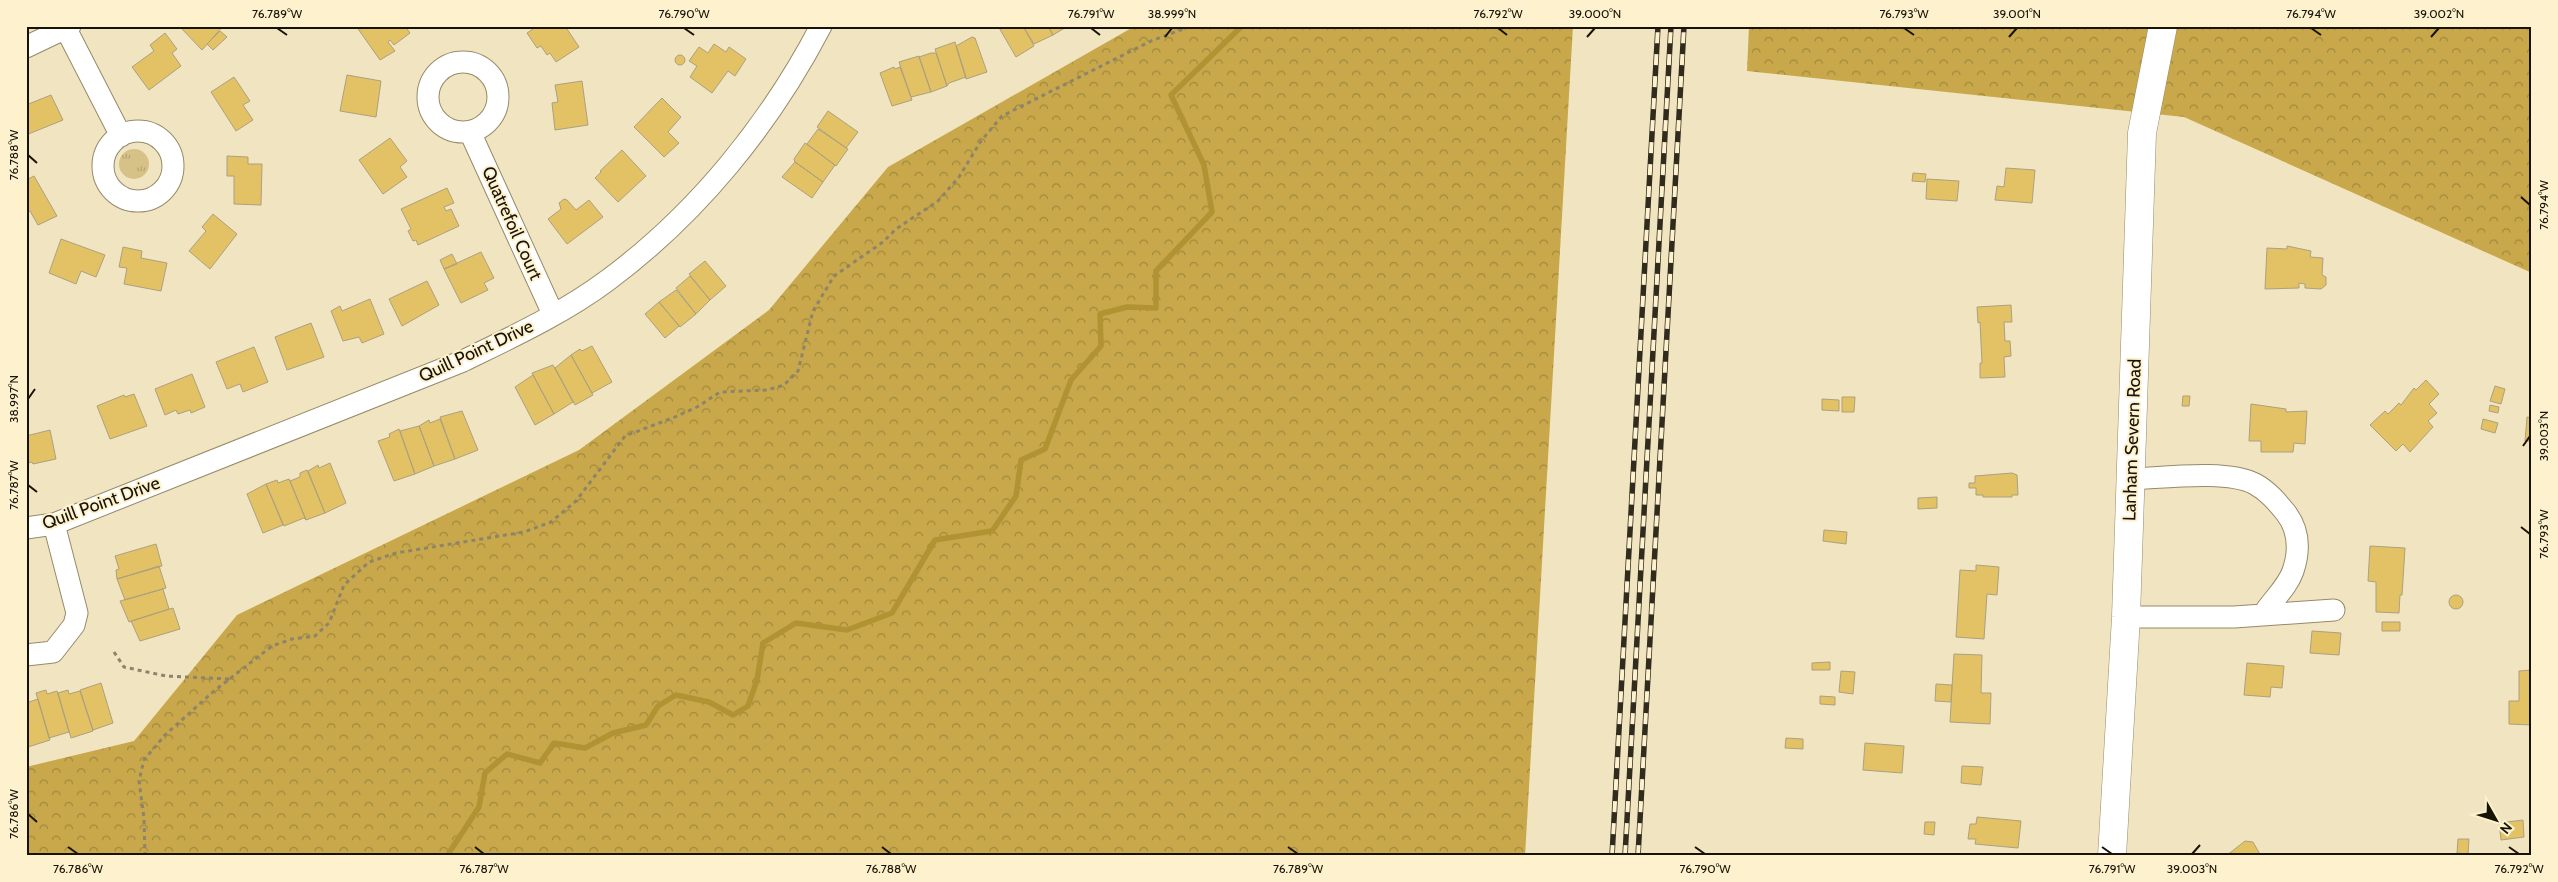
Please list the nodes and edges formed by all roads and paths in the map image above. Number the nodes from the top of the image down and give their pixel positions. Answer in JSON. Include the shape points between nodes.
{"nodes":[{"id":1,"x":821,"y":26,"type":"edge"},
{"id":2,"x":1191,"y":26,"type":"edge"},
{"id":3,"x":2163,"y":26,"type":"edge"},
{"id":4,"x":68,"y":28,"type":"edge"},
{"id":5,"x":26,"y":46,"type":"edge"},
{"id":6,"x":470,"y":132,"type":"dead end"},
{"id":7,"x":121,"y":136,"type":"dead end"},
{"id":8,"x":553,"y":314,"type":"junction"},
{"id":9,"x":2130,"y":479,"type":"junction"},
{"id":10,"x":54,"y":524,"type":"junction"},
{"id":11,"x":26,"y":528,"type":"edge"},
{"id":12,"x":2334,"y":610,"type":"dead end"},
{"id":13,"x":2263,"y":615,"type":"junction"},
{"id":14,"x":2126,"y":617,"type":"junction"},
{"id":15,"x":114,"y":652,"type":"dead end"},
{"id":16,"x":26,"y":655,"type":"edge"},
{"id":17,"x":230,"y":679,"type":"junction"},
{"id":18,"x":146,"y":856,"type":"edge"},
{"id":19,"x":2112,"y":856,"type":"edge"}],
"edges":[{"from":1,"to":8,"type":"street","name":"Quill Point Drive","via":[[803,61],[766,117],[681,218],[607,281]]},
{"from":2,"to":17,"type":"path","via":[[1151,41],[1002,116],[938,201],[834,276],[813,311],[798,371],[784,384],[766,390],[720,392],[682,414],[625,436],[576,501],[551,522],[524,532],[396,553],[369,562],[344,585],[329,623],[315,636],[272,646]]},
{"from":3,"to":9,"type":"main road","name":"Lanham Severn Road","via":[[2142,133]]},
{"from":4,"to":5,"type":"street"},
{"from":4,"to":7,"type":"street"},
{"from":6,"to":8,"type":"street","name":"Quatrefoil Court"},
{"from":8,"to":10,"type":"street","name":"Quill Point Drive","via":[[463,361]]},
{"from":9,"to":13,"type":"street","via":[[2223,476],[2249,482],[2271,496],[2293,522],[2298,550],[2290,579]]},
{"from":9,"to":14,"type":"main road","name":"Lanham Severn Road"},
{"from":10,"to":11,"type":"street","name":"Quill Point Drive"},
{"from":10,"to":16,"type":"street","via":[[77,613],[74,625],[53,652]]},
{"from":12,"to":13,"type":"street"},
{"from":13,"to":14,"type":"street"},
{"from":14,"to":19,"type":"main road","name":"Lanham Severn Road"},
{"from":15,"to":17,"type":"path","via":[[124,667],[166,676]]},
{"from":17,"to":18,"type":"path","via":[[165,735],[144,760],[139,781]]}]}
